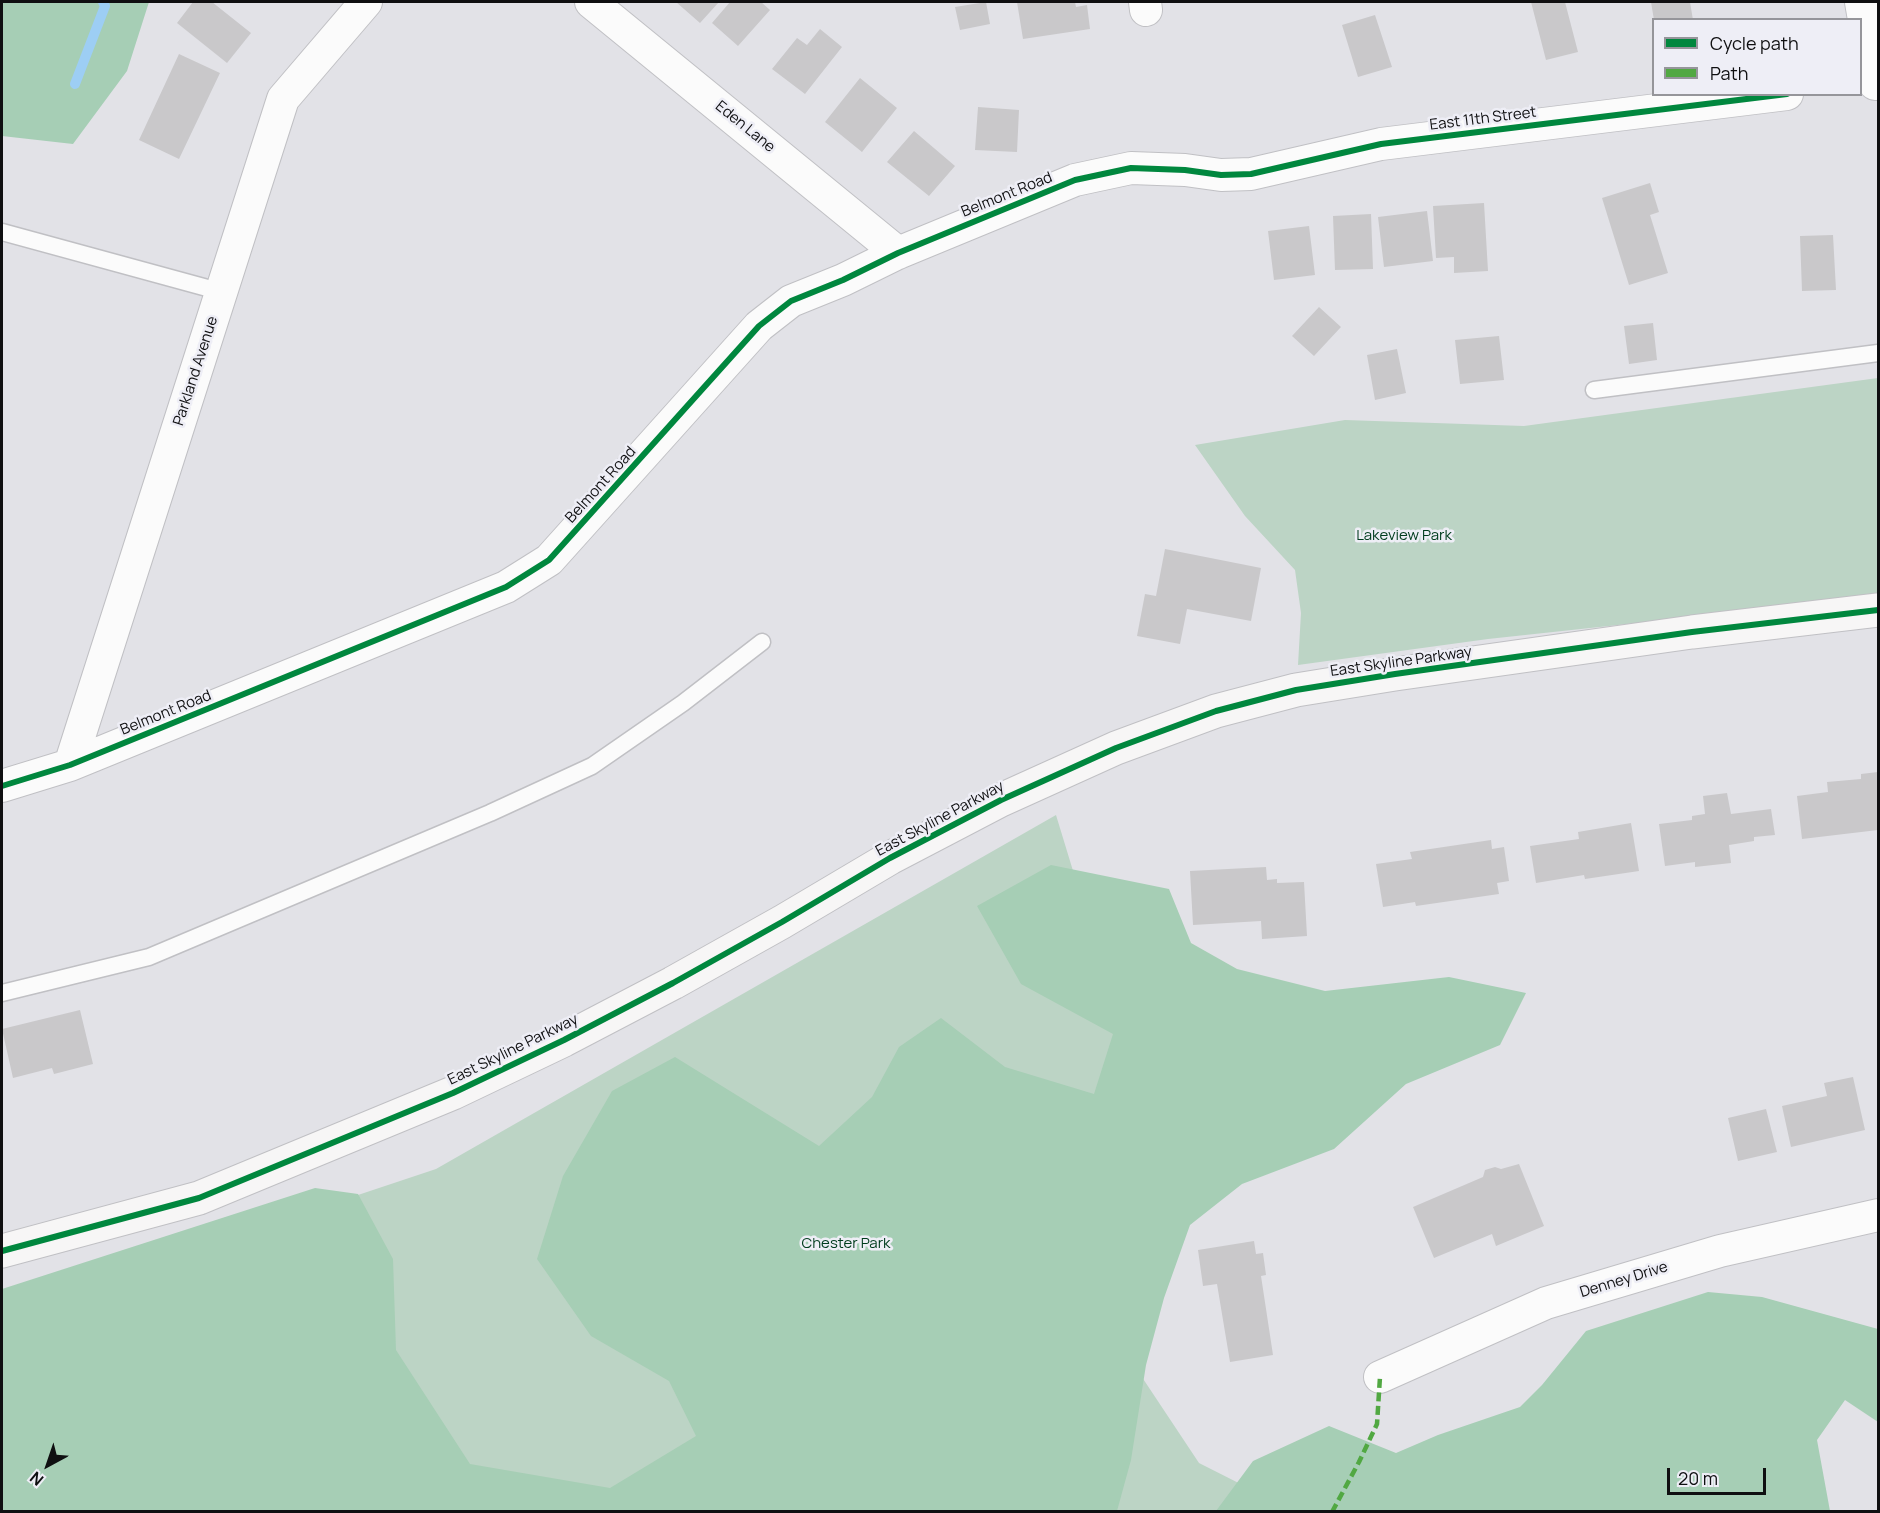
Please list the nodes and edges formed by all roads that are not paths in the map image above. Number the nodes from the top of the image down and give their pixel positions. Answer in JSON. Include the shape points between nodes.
{"nodes":[{"id":1,"x":366,"y":2,"type":"edge"},
{"id":2,"x":591,"y":2,"type":"edge"},
{"id":3,"x":1861,"y":2,"type":"edge"},
{"id":4,"x":1871,"y":84,"type":"edge"},
{"id":5,"x":1771,"y":96,"type":"edge"},
{"id":6,"x":1185,"y":170,"type":"joint"},
{"id":7,"x":2,"y":232,"type":"edge"},
{"id":8,"x":898,"y":253,"type":"junction"},
{"id":9,"x":222,"y":292,"type":"junction"},
{"id":10,"x":1878,"y":353,"type":"edge"},
{"id":11,"x":1593,"y":390,"type":"dead end"},
{"id":12,"x":1878,"y":610,"type":"edge"},
{"id":13,"x":762,"y":642,"type":"dead end"},
{"id":14,"x":70,"y":765,"type":"junction"},
{"id":15,"x":2,"y":786,"type":"edge"},
{"id":16,"x":2,"y":993,"type":"edge"},
{"id":17,"x":1878,"y":1215,"type":"edge"},
{"id":18,"x":2,"y":1251,"type":"edge"},
{"id":19,"x":1380,"y":1377,"type":"dead end"}],
"edges":[{"from":1,"to":9,"type":"street","name":"Parkland Avenue","via":[[283,99]]},
{"from":2,"to":8,"type":"street","name":"Eden Lane"},
{"from":3,"to":4,"type":"street"},
{"from":5,"to":6,"type":"street","name":"East 11th Street","via":[[1381,144],[1251,174]]},
{"from":6,"to":8,"type":"street","name":"Belmont Road","via":[[1131,168],[1075,180]]},
{"from":7,"to":9,"type":"lane"},
{"from":8,"to":14,"type":"street","name":"Belmont Road","via":[[791,301],[759,326],[549,560],[506,587]]},
{"from":9,"to":14,"type":"street","name":"Parkland Avenue"},
{"from":10,"to":11,"type":"lane"},
{"from":12,"to":18,"type":"street","name":"East Skyline Parkway","via":[[1395,674],[1296,690],[1216,711],[1116,748],[1001,800],[890,858],[673,983],[453,1093],[199,1198]]},
{"from":13,"to":16,"type":"lane","via":[[683,704],[582,771],[150,957]]},
{"from":14,"to":15,"type":"street","name":"Belmont Road"},
{"from":17,"to":19,"type":"street","name":"Denney Drive","via":[[1720,1251],[1546,1303]]}]}
